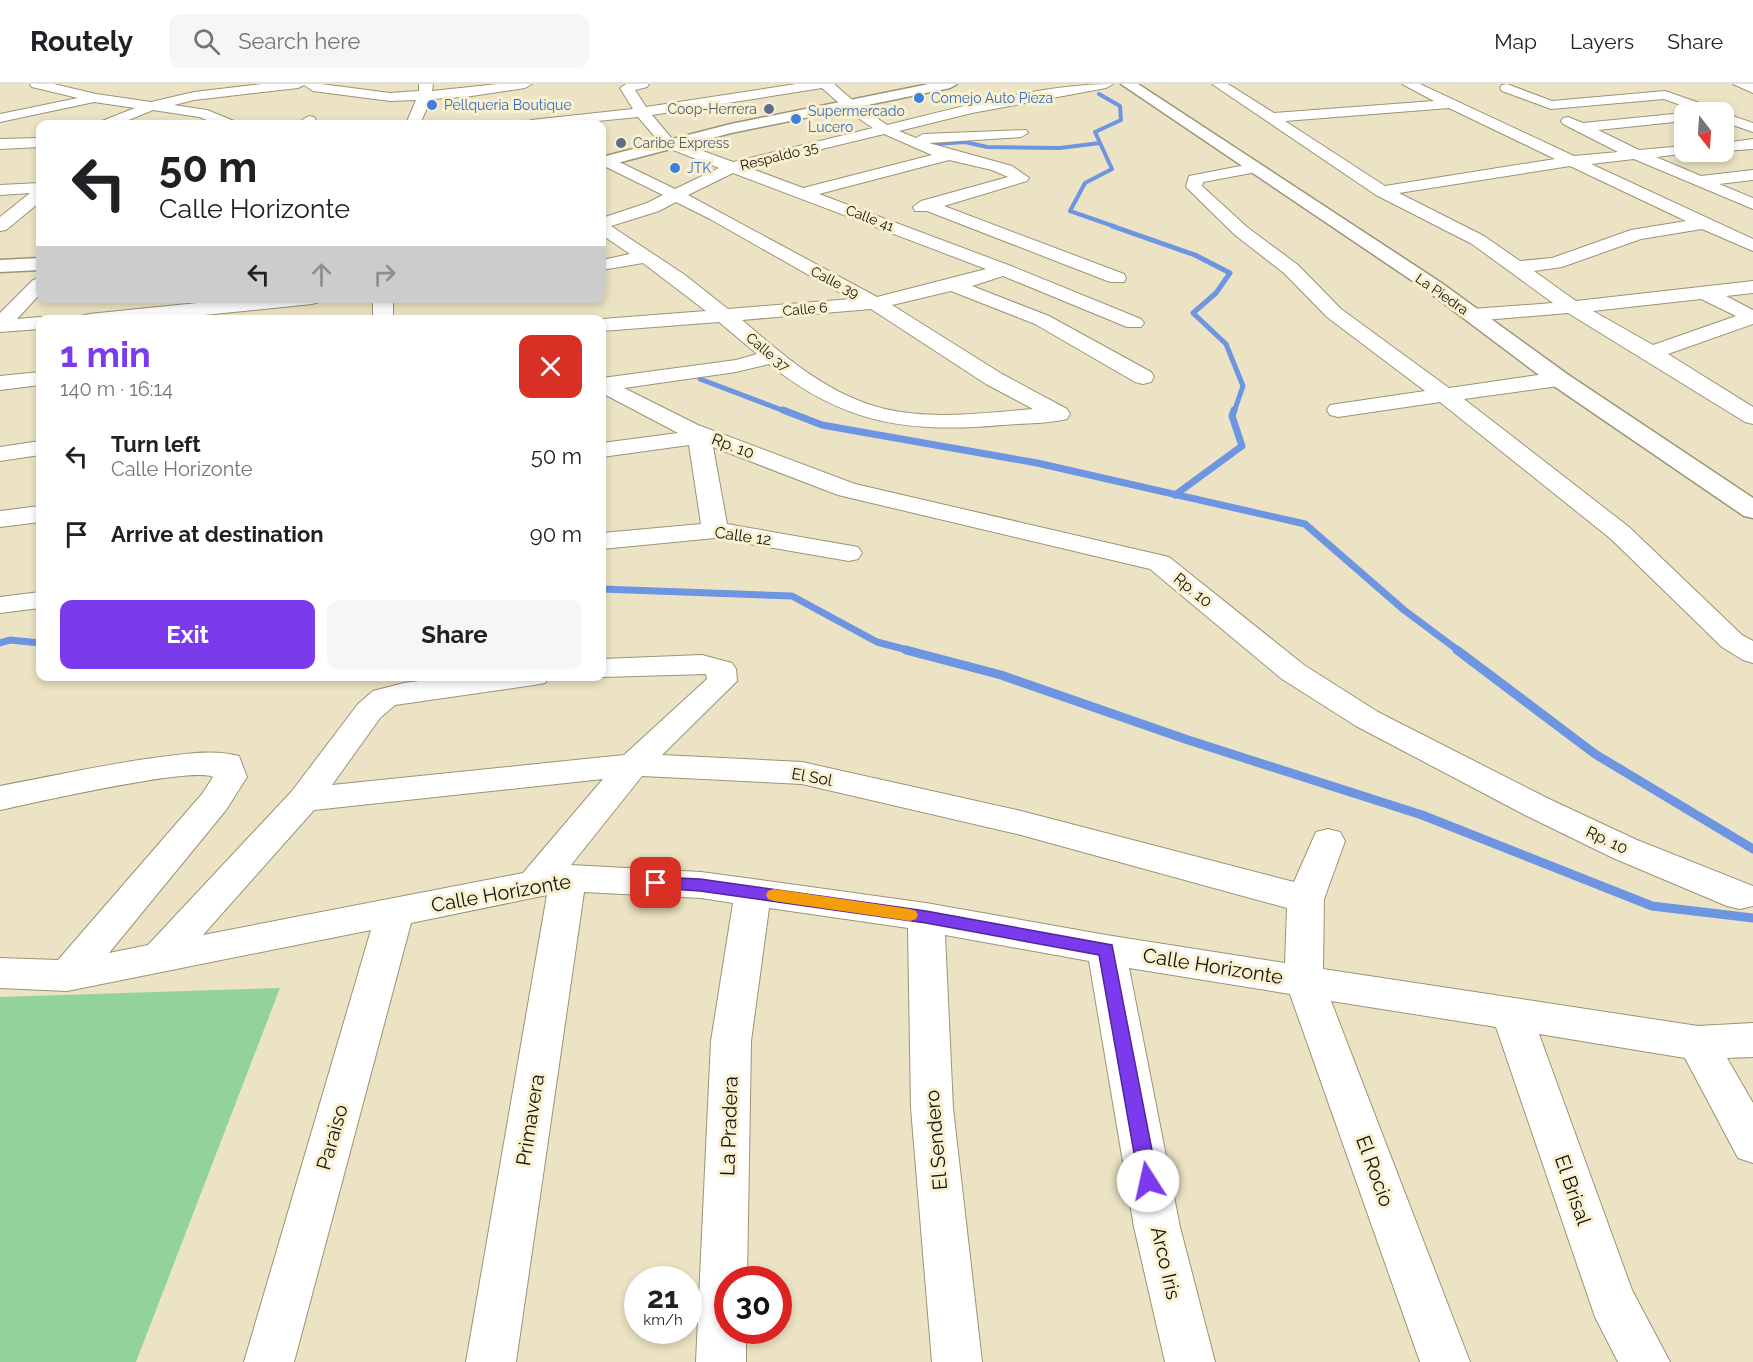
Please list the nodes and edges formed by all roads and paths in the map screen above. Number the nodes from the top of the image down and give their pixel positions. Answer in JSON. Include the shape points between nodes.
{"nodes":[{"id":1,"x":37,"y":84,"type":"edge"},
{"id":2,"x":298,"y":84,"type":"edge"},
{"id":3,"x":310,"y":84,"type":"edge"},
{"id":4,"x":525,"y":84,"type":"edge"},
{"id":5,"x":824,"y":84,"type":"edge"},
{"id":6,"x":950,"y":84,"type":"edge"},
{"id":7,"x":1107,"y":84,"type":"edge"},
{"id":8,"x":1128,"y":84,"type":"edge"},
{"id":9,"x":1219,"y":84,"type":"edge"},
{"id":10,"x":1409,"y":84,"type":"edge"},
{"id":11,"x":1740,"y":84,"type":"edge"},
{"id":12,"x":634,"y":86,"type":"edge"},
{"id":13,"x":1642,"y":86,"type":"edge"},
{"id":14,"x":1506,"y":88,"type":"dead end"},
{"id":15,"x":1588,"y":88,"type":"dead end"},
{"id":16,"x":1753,"y":89,"type":"edge"},
{"id":17,"x":426,"y":90,"type":"edge"},
{"id":18,"x":1670,"y":90,"type":"edge"},
{"id":19,"x":96,"y":98,"type":"junction"},
{"id":20,"x":1617,"y":99,"type":"junction"},
{"id":21,"x":1693,"y":102,"type":"edge"},
{"id":22,"x":1451,"y":104,"type":"junction"},
{"id":23,"x":154,"y":105,"type":"junction"},
{"id":24,"x":846,"y":105,"type":"junction"},
{"id":25,"x":642,"y":112,"type":"junction"},
{"id":26,"x":0,"y":118,"type":"edge"},
{"id":27,"x":1270,"y":118,"type":"junction"},
{"id":28,"x":1674,"y":118,"type":"edge"},
{"id":29,"x":116,"y":120,"type":"edge"},
{"id":30,"x":219,"y":120,"type":"edge"},
{"id":31,"x":415,"y":120,"type":"edge"},
{"id":32,"x":568,"y":120,"type":"edge"},
{"id":33,"x":1734,"y":121,"type":"edge"},
{"id":34,"x":1753,"y":128,"type":"edge"},
{"id":35,"x":884,"y":130,"type":"junction"},
{"id":36,"x":1021,"y":133,"type":"dead end"},
{"id":37,"x":905,"y":140,"type":"junction"},
{"id":38,"x":36,"y":143,"type":"edge"},
{"id":39,"x":668,"y":143,"type":"junction"},
{"id":40,"x":0,"y":144,"type":"edge"},
{"id":41,"x":1753,"y":144,"type":"edge"},
{"id":42,"x":1734,"y":146,"type":"edge"},
{"id":43,"x":1674,"y":151,"type":"edge"},
{"id":44,"x":1636,"y":154,"type":"junction"},
{"id":45,"x":949,"y":155,"type":"junction"},
{"id":46,"x":606,"y":160,"type":"edge"},
{"id":47,"x":1571,"y":161,"type":"junction"},
{"id":48,"x":606,"y":162,"type":"edge"},
{"id":49,"x":735,"y":166,"type":"junction"},
{"id":50,"x":1256,"y":168,"type":"junction"},
{"id":51,"x":1753,"y":175,"type":"edge"},
{"id":52,"x":1700,"y":181,"type":"junction"},
{"id":53,"x":36,"y":188,"type":"edge"},
{"id":54,"x":0,"y":190,"type":"edge"},
{"id":55,"x":1382,"y":191,"type":"junction"},
{"id":56,"x":805,"y":193,"type":"junction"},
{"id":57,"x":675,"y":196,"type":"junction"},
{"id":58,"x":36,"y":197,"type":"edge"},
{"id":59,"x":1753,"y":204,"type":"edge"},
{"id":60,"x":927,"y":205,"type":"junction"},
{"id":61,"x":873,"y":220,"type":"junction"},
{"id":62,"x":606,"y":222,"type":"edge"},
{"id":63,"x":1705,"y":223,"type":"junction"},
{"id":64,"x":30,"y":225,"type":"dead end"},
{"id":65,"x":0,"y":227,"type":"edge"},
{"id":66,"x":606,"y":231,"type":"edge"},
{"id":67,"x":1753,"y":246,"type":"edge"},
{"id":68,"x":645,"y":257,"type":"junction"},
{"id":69,"x":36,"y":264,"type":"edge"},
{"id":70,"x":606,"y":264,"type":"edge"},
{"id":71,"x":0,"y":266,"type":"edge"},
{"id":72,"x":1518,"y":267,"type":"junction"},
{"id":73,"x":1004,"y":270,"type":"junction"},
{"id":74,"x":1117,"y":278,"type":"dead end"},
{"id":75,"x":953,"y":285,"type":"junction"},
{"id":76,"x":1753,"y":287,"type":"edge"},
{"id":77,"x":36,"y":288,"type":"edge"},
{"id":78,"x":1706,"y":293,"type":"junction"},
{"id":79,"x":267,"y":303,"type":"edge"},
{"id":80,"x":875,"y":303,"type":"junction"},
{"id":81,"x":1572,"y":307,"type":"junction"},
{"id":82,"x":158,"y":315,"type":"edge"},
{"id":83,"x":1472,"y":315,"type":"junction"},
{"id":84,"x":727,"y":316,"type":"junction"},
{"id":85,"x":36,"y":323,"type":"edge"},
{"id":86,"x":1134,"y":323,"type":"dead end"},
{"id":87,"x":0,"y":325,"type":"edge"},
{"id":88,"x":606,"y":325,"type":"edge"},
{"id":89,"x":1651,"y":353,"type":"junction"},
{"id":90,"x":772,"y":357,"type":"junction"},
{"id":91,"x":1143,"y":377,"type":"dead end"},
{"id":92,"x":36,"y":379,"type":"edge"},
{"id":93,"x":1559,"y":379,"type":"junction"},
{"id":94,"x":0,"y":383,"type":"edge"},
{"id":95,"x":606,"y":384,"type":"edge"},
{"id":96,"x":606,"y":387,"type":"edge"},
{"id":97,"x":1445,"y":395,"type":"junction"},
{"id":98,"x":1338,"y":410,"type":"dead end"},
{"id":99,"x":1059,"y":414,"type":"joint"},
{"id":100,"x":1753,"y":417,"type":"edge"},
{"id":101,"x":699,"y":434,"type":"junction"},
{"id":102,"x":36,"y":449,"type":"edge"},
{"id":103,"x":606,"y":450,"type":"edge"},
{"id":104,"x":0,"y":454,"type":"edge"},
{"id":105,"x":1753,"y":510,"type":"edge"},
{"id":106,"x":36,"y":514,"type":"edge"},
{"id":107,"x":0,"y":519,"type":"edge"},
{"id":108,"x":715,"y":530,"type":"junction"},
{"id":109,"x":606,"y":541,"type":"edge"},
{"id":110,"x":849,"y":553,"type":"dead end"},
{"id":111,"x":36,"y":600,"type":"edge"},
{"id":112,"x":0,"y":605,"type":"edge"},
{"id":113,"x":1753,"y":654,"type":"edge"},
{"id":114,"x":606,"y":668,"type":"edge"},
{"id":115,"x":496,"y":681,"type":"edge"},
{"id":116,"x":633,"y":765,"type":"junction"},
{"id":117,"x":0,"y":798,"type":"edge"},
{"id":118,"x":304,"y":799,"type":"junction"},
{"id":119,"x":1328,"y":841,"type":"dead end"},
{"id":120,"x":552,"y":880,"type":"junction"},
{"id":121,"x":753,"y":892,"type":"junction"},
{"id":122,"x":1740,"y":896,"type":"dead end"},
{"id":123,"x":1306,"y":899,"type":"junction"},
{"id":124,"x":395,"y":912,"type":"junction"},
{"id":125,"x":926,"y":917,"type":"junction"},
{"id":126,"x":1106,"y":950,"type":"junction"},
{"id":127,"x":161,"y":956,"type":"junction"},
{"id":128,"x":0,"y":973,"type":"edge"},
{"id":129,"x":67,"y":976,"type":"junction"},
{"id":130,"x":1304,"y":980,"type":"junction"},
{"id":131,"x":1511,"y":1013,"type":"junction"},
{"id":132,"x":1753,"y":1040,"type":"edge"},
{"id":133,"x":1698,"y":1044,"type":"junction"},
{"id":134,"x":1753,"y":1144,"type":"edge"},
{"id":135,"x":269,"y":1362,"type":"edge"},
{"id":136,"x":491,"y":1362,"type":"edge"},
{"id":137,"x":721,"y":1362,"type":"edge"},
{"id":138,"x":957,"y":1362,"type":"edge"},
{"id":139,"x":1190,"y":1362,"type":"edge"},
{"id":140,"x":1445,"y":1362,"type":"edge"},
{"id":141,"x":1645,"y":1362,"type":"edge"}],
"edges":[{"from":1,"to":19,"type":"street"},
{"from":2,"to":23,"type":"street","via":[[194,96]]},
{"from":3,"to":17,"type":"street","via":[[390,97]]},
{"from":4,"to":17,"type":"street"},
{"from":5,"to":24,"type":"street"},
{"from":5,"to":25,"type":"street"},
{"from":6,"to":24,"type":"street"},
{"from":7,"to":35,"type":"street","name":"Respaldo 35","via":[[1036,95]]},
{"from":8,"to":50,"type":"street","name":"La Piedra"},
{"from":9,"to":27,"type":"street"},
{"from":10,"to":22,"type":"street"},
{"from":11,"to":16,"type":"street"},
{"from":12,"to":25,"type":"street"},
{"from":13,"to":18,"type":"street"},
{"from":14,"to":20,"type":"street","via":[[1551,105]]},
{"from":15,"to":20,"type":"street"},
{"from":17,"to":31,"type":"street"},
{"from":18,"to":20,"type":"street"},
{"from":18,"to":21,"type":"street"},
{"from":19,"to":23,"type":"street","via":[[129,94]]},
{"from":19,"to":26,"type":"street"},
{"from":22,"to":27,"type":"street"},
{"from":22,"to":47,"type":"street"},
{"from":23,"to":29,"type":"street"},
{"from":23,"to":30,"type":"street"},
{"from":24,"to":35,"type":"street"},
{"from":24,"to":39,"type":"street"},
{"from":25,"to":32,"type":"street"},
{"from":25,"to":39,"type":"street"},
{"from":27,"to":55,"type":"street"},
{"from":28,"to":44,"type":"street","via":[[1575,124]]},
{"from":33,"to":34,"type":"street"},
{"from":35,"to":37,"type":"street"},
{"from":35,"to":49,"type":"street","name":"Respaldo 35"},
{"from":36,"to":37,"type":"street"},
{"from":37,"to":45,"type":"street"},
{"from":38,"to":40,"type":"street"},
{"from":39,"to":46,"type":"street"},
{"from":39,"to":49,"type":"street","name":"Calle 41"},
{"from":41,"to":42,"type":"street"},
{"from":43,"to":44,"type":"street"},
{"from":44,"to":47,"type":"street"},
{"from":44,"to":52,"type":"street"},
{"from":45,"to":56,"type":"street"},
{"from":45,"to":60,"type":"street","via":[[1021,178]]},
{"from":47,"to":55,"type":"street"},
{"from":47,"to":63,"type":"street"},
{"from":48,"to":57,"type":"street","name":"Calle 39"},
{"from":49,"to":56,"type":"street","name":"Calle 41"},
{"from":49,"to":57,"type":"street","name":"Respaldo 35"},
{"from":50,"to":83,"type":"street","name":"La Piedra"},
{"from":50,"to":97,"type":"street","via":[[1195,179],[1194,187],[1241,231],[1291,269],[1334,313]]},
{"from":51,"to":52,"type":"street"},
{"from":52,"to":59,"type":"street"},
{"from":53,"to":54,"type":"street"},
{"from":55,"to":72,"type":"street","via":[[1478,240]]},
{"from":56,"to":61,"type":"street","name":"Calle 41"},
{"from":57,"to":62,"type":"street","name":"Respaldo 35"},
{"from":57,"to":80,"type":"street","name":"Calle 39"},
{"from":58,"to":65,"type":"street"},
{"from":60,"to":61,"type":"street"},
{"from":60,"to":74,"type":"street"},
{"from":61,"to":73,"type":"street","name":"Calle 41"},
{"from":63,"to":67,"type":"street"},
{"from":63,"to":72,"type":"street","via":[[1637,234],[1555,263]]},
{"from":64,"to":65,"type":"street"},
{"from":66,"to":68,"type":"street","name":"Calle 37"},
{"from":68,"to":70,"type":"street"},
{"from":68,"to":84,"type":"street","name":"Calle 37"},
{"from":69,"to":71,"type":"street"},
{"from":72,"to":81,"type":"street"},
{"from":73,"to":75,"type":"street","name":"Calle 6"},
{"from":73,"to":86,"type":"street","name":"Calle 41"},
{"from":75,"to":80,"type":"street","name":"Calle 6"},
{"from":75,"to":91,"type":"street","via":[[1042,320]]},
{"from":76,"to":78,"type":"street"},
{"from":77,"to":87,"type":"street"},
{"from":78,"to":81,"type":"street"},
{"from":78,"to":89,"type":"street","via":[[1752,317]]},
{"from":79,"to":82,"type":"street"},
{"from":80,"to":84,"type":"street","name":"Calle 6"},
{"from":80,"to":99,"type":"street","name":"Calle 39","via":[[994,379]]},
{"from":81,"to":83,"type":"street"},
{"from":81,"to":89,"type":"street"},
{"from":83,"to":93,"type":"street","name":"La Piedra"},
{"from":84,"to":88,"type":"street","name":"Calle 6"},
{"from":84,"to":90,"type":"street","name":"Calle 37"},
{"from":85,"to":87,"type":"street"},
{"from":89,"to":100,"type":"street"},
{"from":90,"to":95,"type":"street","via":[[726,368]]},
{"from":90,"to":99,"type":"street","name":"Calle 37","via":[[802,380],[859,409],[883,416],[959,420]]},
{"from":92,"to":94,"type":"street"},
{"from":93,"to":97,"type":"street"},
{"from":93,"to":105,"type":"street","name":"La Piedra"},
{"from":96,"to":101,"type":"street","name":"Rp. 10"},
{"from":97,"to":98,"type":"street"},
{"from":97,"to":113,"type":"street","via":[[1620,533],[1732,641]]},
{"from":101,"to":103,"type":"street","via":[[682,440]]},
{"from":101,"to":108,"type":"street"},
{"from":101,"to":122,"type":"street","name":"Rp. 10","via":[[847,490],[1159,563],[1293,672],[1367,719],[1625,849]]},
{"from":102,"to":104,"type":"street"},
{"from":106,"to":107,"type":"street"},
{"from":108,"to":109,"type":"street","name":"Calle 12"},
{"from":108,"to":110,"type":"street","name":"Calle 12"},
{"from":111,"to":112,"type":"street"},
{"from":114,"to":116,"type":"street","via":[[702,664],[721,669],[722,681]]},
{"from":115,"to":118,"type":"street","via":[[384,698],[369,711]]},
{"from":116,"to":118,"type":"street","name":"El Sol"},
{"from":116,"to":120,"type":"street"},
{"from":116,"to":123,"type":"street","name":"El Sol","via":[[802,773],[1021,823]]},
{"from":117,"to":129,"type":"street","via":[[130,772],[227,764],[230,777],[214,802]]},
{"from":118,"to":127,"type":"street"},
{"from":119,"to":123,"type":"street"},
{"from":120,"to":121,"type":"street","name":"Calle Horizonte","via":[[700,885]]},
{"from":120,"to":124,"type":"street","name":"Calle Horizonte"},
{"from":120,"to":136,"type":"street","name":"Primavera"},
{"from":121,"to":125,"type":"street","name":"Calle Horizonte"},
{"from":121,"to":137,"type":"street","name":"La Pradera","via":[[732,1041]]},
{"from":123,"to":130,"type":"street"},
{"from":124,"to":127,"type":"street","name":"Calle Horizonte"},
{"from":124,"to":135,"type":"street","name":"Paraiso"},
{"from":125,"to":126,"type":"street","name":"Calle Horizonte"},
{"from":125,"to":138,"type":"street","name":"El Sendero","via":[[932,1108]]},
{"from":126,"to":130,"type":"street","name":"Calle Horizonte"},
{"from":126,"to":139,"type":"street","name":"Arco Iris","via":[[1157,1227]]},
{"from":127,"to":129,"type":"street","name":"Calle Horizonte"},
{"from":128,"to":129,"type":"street","name":"Calle Horizonte"},
{"from":130,"to":131,"type":"street","name":"Calle Horizonte"},
{"from":130,"to":140,"type":"street","name":"El Rocio"},
{"from":131,"to":133,"type":"street","name":"Calle Horizonte"},
{"from":131,"to":141,"type":"street","name":"El Brisal","via":[[1612,1301]]},
{"from":132,"to":133,"type":"street","name":"Calle Horizonte"},
{"from":133,"to":134,"type":"street"}]}
